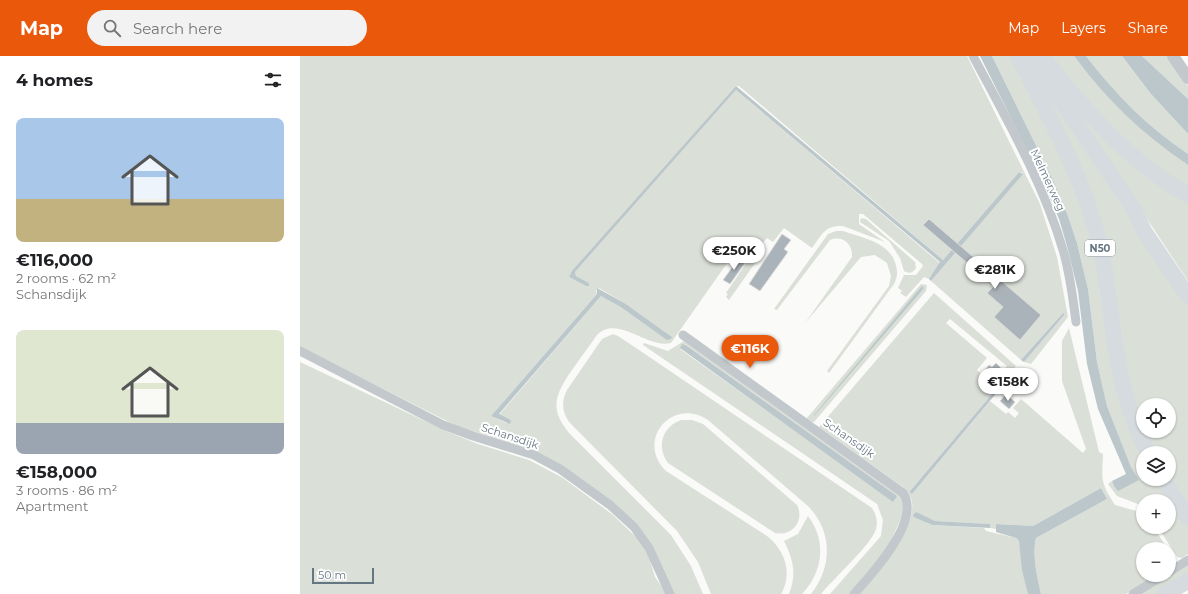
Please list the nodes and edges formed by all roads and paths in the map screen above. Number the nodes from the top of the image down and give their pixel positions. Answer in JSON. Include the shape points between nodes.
{"nodes":[{"id":1,"x":973,"y":56,"type":"edge"},
{"id":2,"x":1018,"y":56,"type":"edge"},
{"id":3,"x":1032,"y":56,"type":"edge"},
{"id":4,"x":1042,"y":56,"type":"edge"},
{"id":5,"x":1173,"y":56,"type":"edge"},
{"id":6,"x":1188,"y":78,"type":"edge"},
{"id":7,"x":1188,"y":195,"type":"edge"},
{"id":8,"x":1133,"y":208,"type":"junction"},
{"id":9,"x":1188,"y":285,"type":"edge"},
{"id":10,"x":1188,"y":296,"type":"edge"},
{"id":11,"x":1076,"y":322,"type":"dead end"},
{"id":12,"x":683,"y":335,"type":"dead end"},
{"id":13,"x":300,"y":351,"type":"edge"},
{"id":14,"x":1145,"y":446,"type":"edge"},
{"id":15,"x":1167,"y":486,"type":"edge"},
{"id":16,"x":1188,"y":518,"type":"edge"},
{"id":17,"x":1188,"y":560,"type":"edge"},
{"id":18,"x":1176,"y":568,"type":"edge"},
{"id":19,"x":1188,"y":581,"type":"edge"},
{"id":20,"x":1153,"y":582,"type":"edge"},
{"id":21,"x":670,"y":594,"type":"edge"},
{"id":22,"x":854,"y":594,"type":"edge"},
{"id":23,"x":1133,"y":594,"type":"edge"},
{"id":24,"x":1165,"y":594,"type":"edge"}],
"edges":[{"from":1,"to":11,"type":"street","name":"Melmerweg","via":[[1053,220],[1070,276]]},
{"from":2,"to":14,"type":"highway","number":"N50","via":[[1074,171],[1094,223],[1124,388]]},
{"from":3,"to":8,"type":"highway"},
{"from":4,"to":7,"type":"highway","via":[[1087,112],[1117,142],[1147,168]]},
{"from":5,"to":6,"type":"street"},
{"from":8,"to":9,"type":"highway","via":[[1150,227]]},
{"from":8,"to":10,"type":"highway","via":[[1144,231]]},
{"from":12,"to":22,"type":"street","name":"Schansdijk","via":[[906,496],[908,512],[890,551]]},
{"from":13,"to":21,"type":"street","name":"Schansdijk","via":[[443,424],[534,455],[560,469],[610,505],[634,527],[648,548]]},
{"from":15,"to":16,"type":"highway"},
{"from":17,"to":18,"type":"street"},
{"from":19,"to":24,"type":"highway"},
{"from":20,"to":23,"type":"street"}]}
